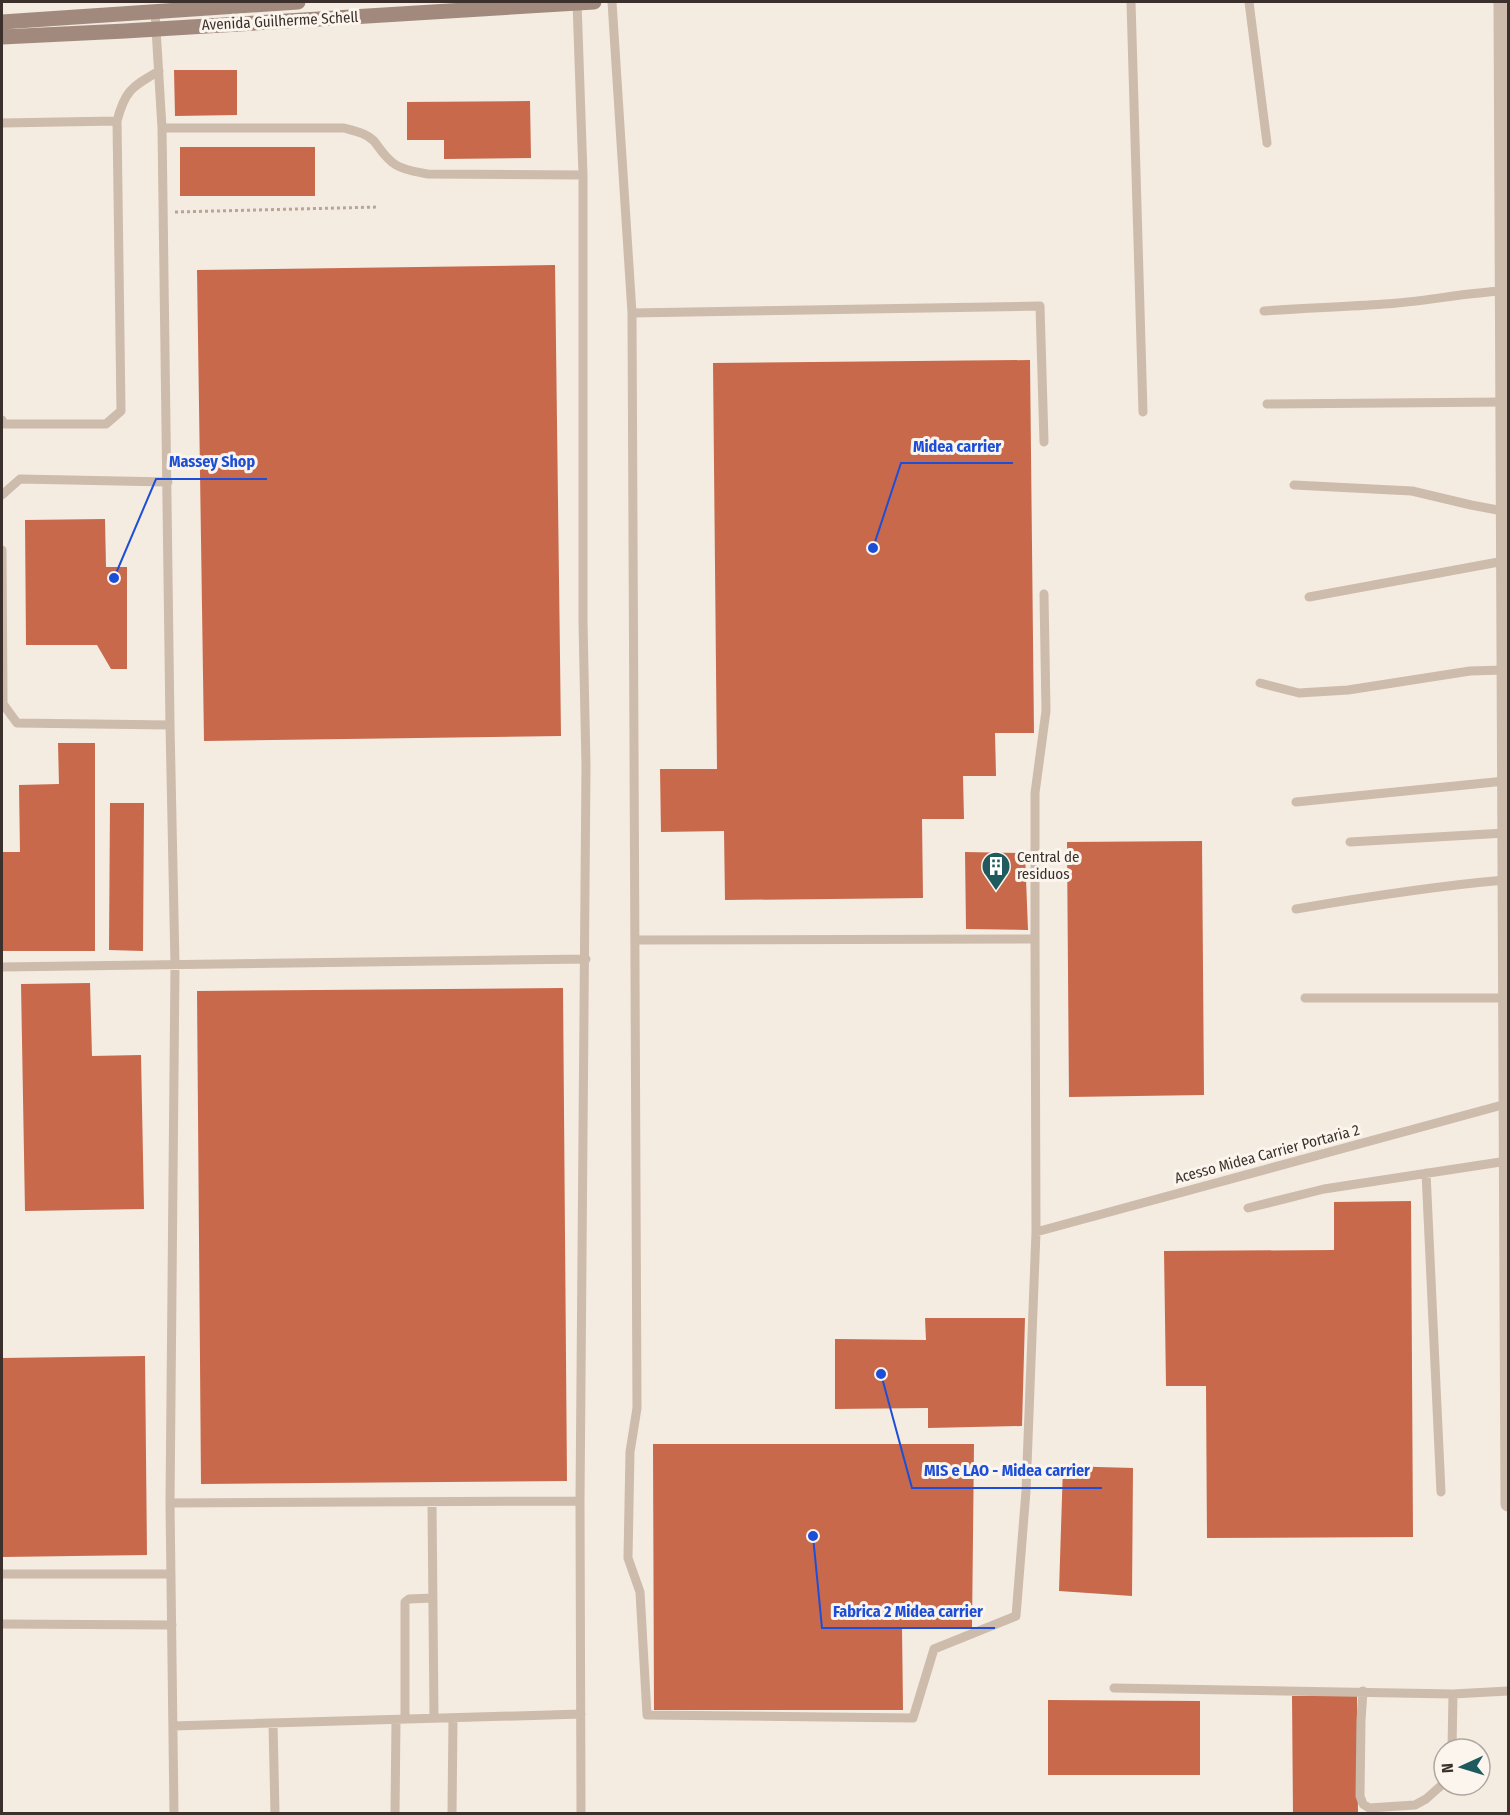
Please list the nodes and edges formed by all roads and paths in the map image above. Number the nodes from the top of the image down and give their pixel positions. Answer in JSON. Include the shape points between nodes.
{"nodes":[{"id":1,"x":298,"y":2,"type":"edge"},
{"id":2,"x":577,"y":2,"type":"edge"},
{"id":3,"x":594,"y":2,"type":"edge"},
{"id":4,"x":612,"y":2,"type":"edge"},
{"id":5,"x":1131,"y":2,"type":"edge"},
{"id":6,"x":1249,"y":2,"type":"edge"},
{"id":7,"x":1501,"y":2,"type":"edge"},
{"id":8,"x":155,"y":12,"type":"junction"},
{"id":9,"x":2,"y":22,"type":"edge"},
{"id":10,"x":157,"y":28,"type":"junction"},
{"id":11,"x":2,"y":37,"type":"edge"},
{"id":12,"x":159,"y":71,"type":"junction"},
{"id":13,"x":117,"y":121,"type":"junction"},
{"id":14,"x":2,"y":123,"type":"edge"},
{"id":15,"x":162,"y":128,"type":"junction"},
{"id":16,"x":1267,"y":143,"type":"dead end"},
{"id":17,"x":583,"y":175,"type":"junction"},
{"id":18,"x":379,"y":207,"type":"dead end"},
{"id":19,"x":162,"y":212,"type":"junction"},
{"id":20,"x":1502,"y":291,"type":"junction"},
{"id":21,"x":1264,"y":311,"type":"dead end"},
{"id":22,"x":632,"y":313,"type":"junction"},
{"id":23,"x":1503,"y":402,"type":"junction"},
{"id":24,"x":1268,"y":404,"type":"dead end"},
{"id":25,"x":1143,"y":412,"type":"dead end"},
{"id":26,"x":2,"y":420,"type":"edge"},
{"id":27,"x":1044,"y":442,"type":"dead end"},
{"id":28,"x":168,"y":482,"type":"junction"},
{"id":29,"x":1294,"y":485,"type":"dead end"},
{"id":30,"x":2,"y":495,"type":"edge"},
{"id":31,"x":1503,"y":511,"type":"junction"},
{"id":32,"x":2,"y":550,"type":"edge"},
{"id":33,"x":1504,"y":561,"type":"junction"},
{"id":34,"x":1044,"y":594,"type":"dead end"},
{"id":35,"x":1309,"y":597,"type":"dead end"},
{"id":36,"x":1504,"y":670,"type":"junction"},
{"id":37,"x":1260,"y":683,"type":"dead end"},
{"id":38,"x":170,"y":725,"type":"junction"},
{"id":39,"x":1505,"y":781,"type":"junction"},
{"id":40,"x":1296,"y":802,"type":"dead end"},
{"id":41,"x":1505,"y":833,"type":"junction"},
{"id":42,"x":1350,"y":842,"type":"dead end"},
{"id":43,"x":1505,"y":880,"type":"junction"},
{"id":44,"x":1296,"y":909,"type":"dead end"},
{"id":45,"x":1035,"y":939,"type":"junction"},
{"id":46,"x":635,"y":940,"type":"junction"},
{"id":47,"x":586,"y":959,"type":"junction"},
{"id":48,"x":175,"y":965,"type":"junction"},
{"id":49,"x":2,"y":967,"type":"edge"},
{"id":50,"x":1305,"y":998,"type":"dead end"},
{"id":51,"x":1506,"y":998,"type":"junction"},
{"id":52,"x":1506,"y":1104,"type":"junction"},
{"id":53,"x":1507,"y":1161,"type":"edge"},
{"id":54,"x":1426,"y":1173,"type":"junction"},
{"id":55,"x":1248,"y":1208,"type":"dead end"},
{"id":56,"x":1036,"y":1232,"type":"junction"},
{"id":57,"x":1441,"y":1492,"type":"dead end"},
{"id":58,"x":580,"y":1501,"type":"junction"},
{"id":59,"x":432,"y":1502,"type":"junction"},
{"id":60,"x":170,"y":1503,"type":"junction"},
{"id":61,"x":1509,"y":1504,"type":"edge"},
{"id":62,"x":2,"y":1574,"type":"edge"},
{"id":63,"x":171,"y":1574,"type":"junction"},
{"id":64,"x":433,"y":1598,"type":"junction"},
{"id":65,"x":2,"y":1624,"type":"edge"},
{"id":66,"x":172,"y":1625,"type":"junction"},
{"id":67,"x":1114,"y":1688,"type":"dead end"},
{"id":68,"x":1363,"y":1691,"type":"junction"},
{"id":69,"x":1509,"y":1691,"type":"edge"},
{"id":70,"x":1453,"y":1694,"type":"junction"},
{"id":71,"x":581,"y":1714,"type":"junction"},
{"id":72,"x":434,"y":1718,"type":"junction"},
{"id":73,"x":453,"y":1718,"type":"junction"},
{"id":74,"x":401,"y":1720,"type":"junction"},
{"id":75,"x":273,"y":1724,"type":"junction"},
{"id":76,"x":173,"y":1726,"type":"junction"},
{"id":77,"x":1452,"y":1737,"type":"edge"},
{"id":78,"x":1432,"y":1794,"type":"edge"},
{"id":79,"x":174,"y":1814,"type":"edge"},
{"id":80,"x":275,"y":1814,"type":"edge"},
{"id":81,"x":395,"y":1814,"type":"edge"},
{"id":82,"x":452,"y":1814,"type":"edge"},
{"id":83,"x":581,"y":1814,"type":"edge"}],
"edges":[{"from":1,"to":8,"type":"main road","name":"Avenida Guilherme Schell"},
{"from":2,"to":3,"type":"main road","name":"Avenida Guilherme Schell"},
{"from":2,"to":10,"type":"main road","name":"Avenida Guilherme Schell"},
{"from":2,"to":17,"type":"lane"},
{"from":4,"to":22,"type":"lane"},
{"from":5,"to":25,"type":"lane"},
{"from":6,"to":16,"type":"lane"},
{"from":7,"to":20,"type":"street"},
{"from":8,"to":9,"type":"main road","name":"Avenida Guilherme Schell"},
{"from":8,"to":10,"type":"lane"},
{"from":10,"to":11,"type":"main road","name":"Avenida Guilherme Schell"},
{"from":10,"to":12,"type":"lane"},
{"from":12,"to":13,"type":"lane","via":[[126,94]]},
{"from":12,"to":15,"type":"lane"},
{"from":13,"to":14,"type":"lane"},
{"from":13,"to":26,"type":"lane","via":[[121,411],[106,424],[4,424]]},
{"from":15,"to":17,"type":"lane","via":[[344,128],[372,140],[388,159],[413,172]]},
{"from":15,"to":19,"type":"lane"},
{"from":17,"to":47,"type":"lane"},
{"from":18,"to":19,"type":"path"},
{"from":19,"to":28,"type":"lane"},
{"from":20,"to":21,"type":"lane","via":[[1385,304]]},
{"from":20,"to":23,"type":"street"},
{"from":22,"to":27,"type":"lane","via":[[1040,306]]},
{"from":22,"to":46,"type":"lane"},
{"from":23,"to":24,"type":"lane"},
{"from":23,"to":31,"type":"street"},
{"from":28,"to":30,"type":"lane","via":[[20,479]]},
{"from":28,"to":38,"type":"lane"},
{"from":29,"to":31,"type":"lane","via":[[1413,491]]},
{"from":31,"to":33,"type":"street"},
{"from":32,"to":38,"type":"lane","via":[[3,704],[17,723]]},
{"from":33,"to":35,"type":"lane"},
{"from":33,"to":36,"type":"street"},
{"from":34,"to":45,"type":"lane","via":[[1046,711],[1035,793]]},
{"from":36,"to":37,"type":"lane","via":[[1470,671],[1328,692],[1299,693]]},
{"from":36,"to":39,"type":"street"},
{"from":38,"to":48,"type":"lane"},
{"from":39,"to":40,"type":"lane"},
{"from":39,"to":41,"type":"street"},
{"from":41,"to":42,"type":"lane"},
{"from":41,"to":43,"type":"street"},
{"from":43,"to":44,"type":"lane"},
{"from":43,"to":51,"type":"street"},
{"from":45,"to":46,"type":"lane"},
{"from":45,"to":56,"type":"lane"},
{"from":46,"to":56,"type":"lane","via":[[637,1408],[630,1452],[628,1558],[640,1592],[647,1715],[913,1718],[934,1649],[1016,1616],[1026,1491]]},
{"from":47,"to":48,"type":"lane"},
{"from":47,"to":58,"type":"lane"},
{"from":48,"to":49,"type":"lane"},
{"from":48,"to":60,"type":"lane"},
{"from":50,"to":51,"type":"lane"},
{"from":51,"to":52,"type":"street"},
{"from":52,"to":53,"type":"street"},
{"from":52,"to":56,"type":"lane","name":"Acesso Midea Carrier Portaria 2"},
{"from":53,"to":54,"type":"lane"},
{"from":53,"to":61,"type":"street"},
{"from":54,"to":55,"type":"lane","via":[[1324,1189]]},
{"from":54,"to":57,"type":"lane"},
{"from":58,"to":59,"type":"lane"},
{"from":58,"to":71,"type":"lane"},
{"from":59,"to":60,"type":"lane"},
{"from":59,"to":64,"type":"lane"},
{"from":60,"to":63,"type":"lane"},
{"from":62,"to":63,"type":"lane"},
{"from":63,"to":66,"type":"lane"},
{"from":64,"to":72,"type":"lane"},
{"from":64,"to":74,"type":"lane","via":[[405,1602]]},
{"from":65,"to":66,"type":"lane"},
{"from":66,"to":76,"type":"lane"},
{"from":67,"to":68,"type":"lane"},
{"from":68,"to":70,"type":"lane"},
{"from":68,"to":78,"type":"lane","via":[[1363,1804],[1369,1808],[1415,1804]]},
{"from":69,"to":70,"type":"lane"},
{"from":70,"to":77,"type":"lane"},
{"from":71,"to":73,"type":"lane"},
{"from":71,"to":83,"type":"lane"},
{"from":72,"to":73,"type":"lane"},
{"from":72,"to":74,"type":"lane"},
{"from":73,"to":82,"type":"lane"},
{"from":74,"to":75,"type":"lane"},
{"from":74,"to":81,"type":"lane"},
{"from":75,"to":76,"type":"lane"},
{"from":75,"to":80,"type":"lane"},
{"from":76,"to":79,"type":"lane"}]}
